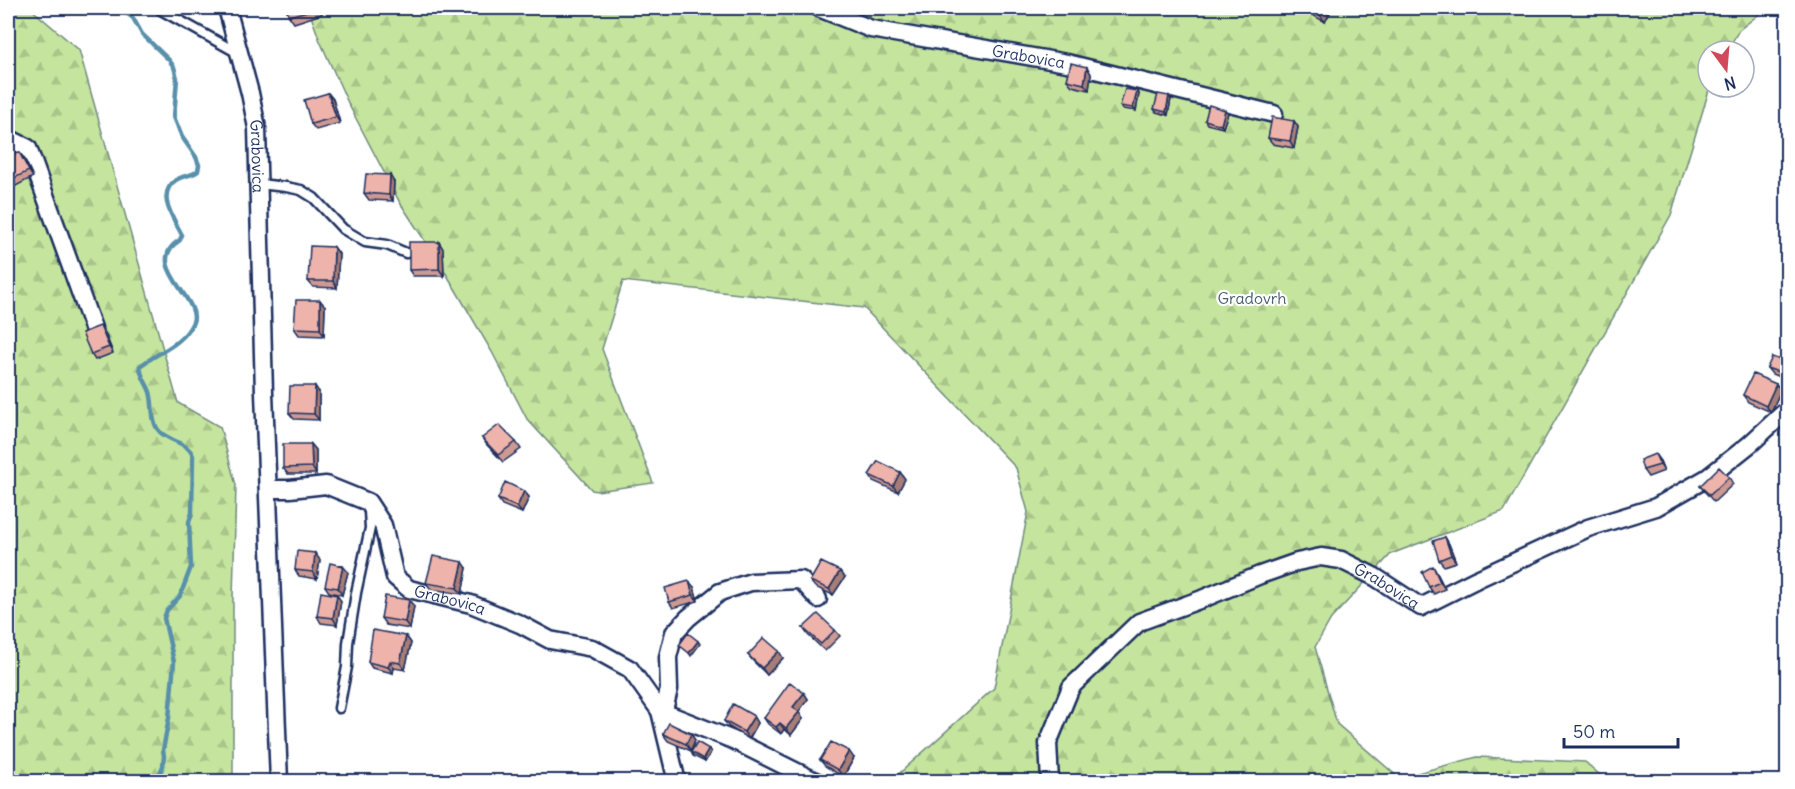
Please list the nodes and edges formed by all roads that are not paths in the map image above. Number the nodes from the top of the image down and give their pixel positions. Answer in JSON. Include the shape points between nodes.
{"nodes":[{"id":1,"x":227,"y":8,"type":"edge"},
{"id":2,"x":819,"y":8,"type":"edge"},
{"id":3,"x":161,"y":10,"type":"dead end"},
{"id":4,"x":239,"y":53,"type":"junction"},
{"id":5,"x":1274,"y":114,"type":"dead end"},
{"id":6,"x":8,"y":138,"type":"edge"},
{"id":7,"x":259,"y":184,"type":"junction"},
{"id":8,"x":406,"y":253,"type":"edge"},
{"id":9,"x":93,"y":328,"type":"edge"},
{"id":10,"x":1788,"y":409,"type":"edge"},
{"id":11,"x":269,"y":489,"type":"junction"},
{"id":12,"x":368,"y":501,"type":"junction"},
{"id":13,"x":818,"y":599,"type":"dead end"},
{"id":14,"x":339,"y":708,"type":"dead end"},
{"id":15,"x":660,"y":711,"type":"junction"},
{"id":16,"x":279,"y":782,"type":"edge"},
{"id":17,"x":677,"y":782,"type":"edge"},
{"id":18,"x":817,"y":782,"type":"edge"},
{"id":19,"x":1050,"y":782,"type":"edge"}],
"edges":[{"from":1,"to":4,"type":"street","name":"Grabovica"},
{"from":2,"to":5,"type":"street","name":"Grabovica","via":[[871,29],[1067,63]]},
{"from":3,"to":4,"type":"lane"},
{"from":4,"to":7,"type":"street","name":"Grabovica","via":[[257,128]]},
{"from":6,"to":9,"type":"street","via":[[28,148]]},
{"from":7,"to":8,"type":"lane","via":[[301,190],[343,229],[365,242]]},
{"from":7,"to":11,"type":"street","name":"Grabovica"},
{"from":10,"to":19,"type":"street","name":"Grabovica","via":[[1707,478],[1656,507],[1588,528],[1421,607],[1358,568],[1321,557],[1298,561],[1139,622],[1071,687],[1048,743]]},
{"from":11,"to":12,"type":"street","via":[[326,485]]},
{"from":11,"to":16,"type":"street","name":"Grabovica"},
{"from":12,"to":14,"type":"lane","via":[[370,528]]},
{"from":12,"to":15,"type":"street","name":"Grabovica","via":[[383,525],[395,577],[409,589],[471,604],[550,640],[592,648],[630,669]]},
{"from":13,"to":15,"type":"street","via":[[801,580],[751,582],[720,592],[674,633],[668,657],[669,690]]},
{"from":15,"to":17,"type":"street","name":"Grabovica"},
{"from":15,"to":18,"type":"street","via":[[733,740]]}]}
